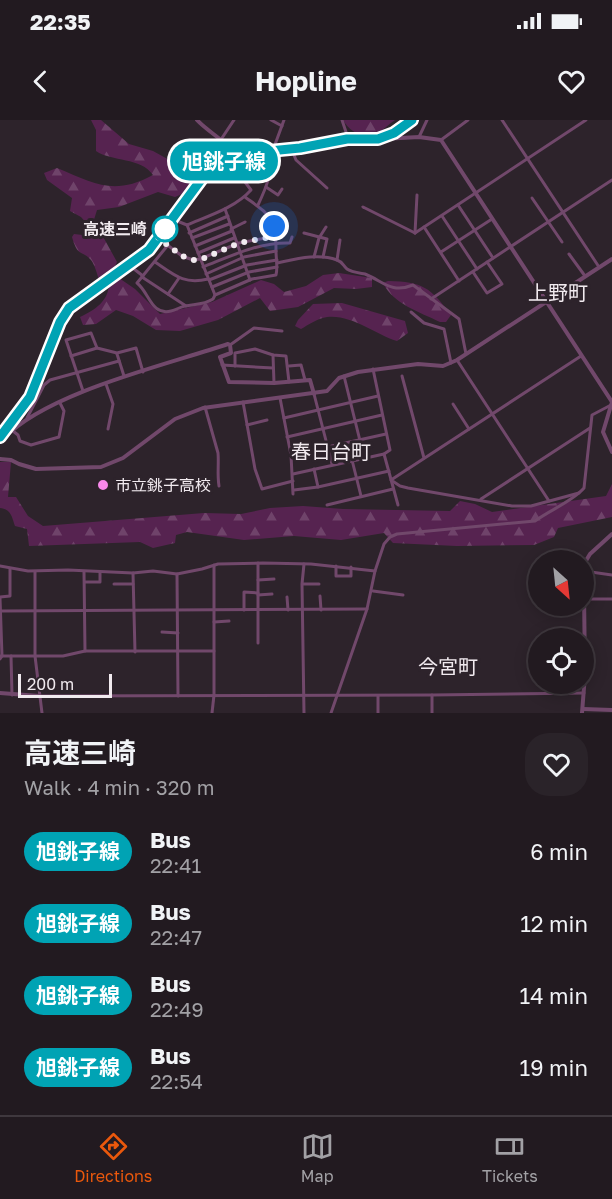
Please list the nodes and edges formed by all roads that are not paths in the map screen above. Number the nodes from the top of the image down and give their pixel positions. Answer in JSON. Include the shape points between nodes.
{"nodes":[{"id":1,"x":197,"y":120,"type":"edge"},
{"id":2,"x":234,"y":120,"type":"edge"},
{"id":3,"x":271,"y":120,"type":"edge"},
{"id":4,"x":284,"y":120,"type":"edge"},
{"id":5,"x":342,"y":120,"type":"edge"},
{"id":6,"x":412,"y":120,"type":"edge"},
{"id":7,"x":427,"y":120,"type":"edge"},
{"id":8,"x":468,"y":120,"type":"edge"},
{"id":9,"x":502,"y":120,"type":"edge"},
{"id":10,"x":586,"y":120,"type":"edge"},
{"id":11,"x":282,"y":126,"type":"junction"},
{"id":12,"x":419,"y":137,"type":"junction"},
{"id":13,"x":348,"y":139,"type":"junction"},
{"id":14,"x":378,"y":139,"type":"junction"},
{"id":15,"x":221,"y":140,"type":"junction"},
{"id":16,"x":441,"y":140,"type":"junction"},
{"id":17,"x":292,"y":149,"type":"junction"},
{"id":18,"x":271,"y":150,"type":"junction"},
{"id":19,"x":253,"y":152,"type":"junction"},
{"id":20,"x":235,"y":156,"type":"junction"},
{"id":21,"x":528,"y":159,"type":"junction"},
{"id":22,"x":206,"y":173,"type":"junction"},
{"id":23,"x":252,"y":174,"type":"dead end"},
{"id":24,"x":612,"y":180,"type":"edge"},
{"id":25,"x":245,"y":182,"type":"dead end"},
{"id":26,"x":266,"y":187,"type":"junction"},
{"id":27,"x":327,"y":188,"type":"dead end"},
{"id":28,"x":282,"y":189,"type":"dead end"},
{"id":29,"x":476,"y":194,"type":"junction"},
{"id":30,"x":417,"y":195,"type":"dead end"},
{"id":31,"x":245,"y":197,"type":"junction"},
{"id":32,"x":532,"y":198,"type":"dead end"},
{"id":33,"x":258,"y":205,"type":"junction"},
{"id":34,"x":458,"y":205,"type":"junction"},
{"id":35,"x":363,"y":207,"type":"dead end"},
{"id":36,"x":225,"y":209,"type":"junction"},
{"id":37,"x":563,"y":213,"type":"junction"},
{"id":38,"x":228,"y":216,"type":"junction"},
{"id":39,"x":442,"y":216,"type":"junction"},
{"id":40,"x":172,"y":219,"type":"junction"},
{"id":41,"x":492,"y":219,"type":"junction"},
{"id":42,"x":245,"y":222,"type":"dead end"},
{"id":43,"x":549,"y":222,"type":"junction"},
{"id":44,"x":229,"y":224,"type":"junction"},
{"id":45,"x":187,"y":225,"type":"junction"},
{"id":46,"x":326,"y":227,"type":"dead end"},
{"id":47,"x":424,"y":227,"type":"junction"},
{"id":48,"x":232,"y":230,"type":"junction"},
{"id":49,"x":475,"y":230,"type":"junction"},
{"id":50,"x":189,"y":232,"type":"junction"},
{"id":51,"x":304,"y":233,"type":"dead end"},
{"id":52,"x":415,"y":233,"type":"junction"},
{"id":53,"x":276,"y":236,"type":"junction"},
{"id":54,"x":292,"y":237,"type":"dead end"},
{"id":55,"x":158,"y":238,"type":"junction"},
{"id":56,"x":192,"y":238,"type":"junction"},
{"id":57,"x":234,"y":238,"type":"junction"},
{"id":58,"x":320,"y":238,"type":"junction"},
{"id":59,"x":340,"y":240,"type":"dead end"},
{"id":60,"x":459,"y":241,"type":"junction"},
{"id":61,"x":562,"y":242,"type":"dead end"},
{"id":62,"x":277,"y":244,"type":"junction"},
{"id":63,"x":168,"y":245,"type":"junction"},
{"id":64,"x":237,"y":245,"type":"junction"},
{"id":65,"x":195,"y":246,"type":"junction"},
{"id":66,"x":511,"y":247,"type":"junction"},
{"id":67,"x":276,"y":251,"type":"junction"},
{"id":68,"x":240,"y":252,"type":"junction"},
{"id":69,"x":441,"y":252,"type":"junction"},
{"id":70,"x":198,"y":253,"type":"junction"},
{"id":71,"x":569,"y":254,"type":"dead end"},
{"id":72,"x":314,"y":257,"type":"junction"},
{"id":73,"x":323,"y":257,"type":"junction"},
{"id":74,"x":493,"y":258,"type":"junction"},
{"id":75,"x":242,"y":259,"type":"junction"},
{"id":76,"x":612,"y":259,"type":"edge"},
{"id":77,"x":200,"y":260,"type":"junction"},
{"id":78,"x":337,"y":260,"type":"junction"},
{"id":79,"x":155,"y":262,"type":"junction"},
{"id":80,"x":487,"y":262,"type":"junction"},
{"id":81,"x":277,"y":263,"type":"junction"},
{"id":82,"x":244,"y":266,"type":"junction"},
{"id":83,"x":203,"y":267,"type":"junction"},
{"id":84,"x":599,"y":267,"type":"junction"},
{"id":85,"x":134,"y":269,"type":"dead end"},
{"id":86,"x":477,"y":269,"type":"junction"},
{"id":87,"x":473,"y":272,"type":"junction"},
{"id":88,"x":247,"y":273,"type":"junction"},
{"id":89,"x":206,"y":274,"type":"junction"},
{"id":90,"x":585,"y":276,"type":"junction"},
{"id":91,"x":142,"y":277,"type":"junction"},
{"id":92,"x":179,"y":278,"type":"junction"},
{"id":93,"x":208,"y":280,"type":"junction"},
{"id":94,"x":250,"y":280,"type":"junction"},
{"id":95,"x":459,"y":280,"type":"junction"},
{"id":96,"x":212,"y":287,"type":"junction"},
{"id":97,"x":168,"y":294,"type":"junction"},
{"id":98,"x":215,"y":295,"type":"junction"},
{"id":99,"x":431,"y":299,"type":"junction"},
{"id":100,"x":546,"y":302,"type":"junction"},
{"id":101,"x":186,"y":306,"type":"junction"},
{"id":102,"x":411,"y":312,"type":"dead end"},
{"id":103,"x":282,"y":331,"type":"dead end"},
{"id":104,"x":230,"y":345,"type":"junction"},
{"id":105,"x":97,"y":348,"type":"junction"},
{"id":106,"x":117,"y":354,"type":"junction"},
{"id":107,"x":465,"y":354,"type":"junction"},
{"id":108,"x":273,"y":355,"type":"junction"},
{"id":109,"x":71,"y":356,"type":"junction"},
{"id":110,"x":581,"y":356,"type":"junction"},
{"id":111,"x":119,"y":360,"type":"junction"},
{"id":112,"x":457,"y":360,"type":"junction"},
{"id":113,"x":451,"y":363,"type":"junction"},
{"id":114,"x":222,"y":365,"type":"junction"},
{"id":115,"x":235,"y":366,"type":"junction"},
{"id":116,"x":288,"y":366,"type":"junction"},
{"id":117,"x":273,"y":368,"type":"junction"},
{"id":118,"x":372,"y":369,"type":"junction"},
{"id":119,"x":77,"y":372,"type":"junction"},
{"id":120,"x":143,"y":372,"type":"junction"},
{"id":121,"x":345,"y":376,"type":"junction"},
{"id":122,"x":402,"y":376,"type":"dead end"},
{"id":123,"x":124,"y":378,"type":"junction"},
{"id":124,"x":305,"y":380,"type":"junction"},
{"id":125,"x":289,"y":382,"type":"junction"},
{"id":126,"x":273,"y":383,"type":"junction"},
{"id":127,"x":106,"y":384,"type":"junction"},
{"id":128,"x":83,"y":393,"type":"junction"},
{"id":129,"x":314,"y":394,"type":"junction"},
{"id":130,"x":378,"y":396,"type":"junction"},
{"id":131,"x":280,"y":398,"type":"junction"},
{"id":132,"x":243,"y":402,"type":"junction"},
{"id":133,"x":351,"y":402,"type":"junction"},
{"id":134,"x":60,"y":403,"type":"junction"},
{"id":135,"x":453,"y":404,"type":"dead end"},
{"id":136,"x":611,"y":405,"type":"edge"},
{"id":137,"x":205,"y":407,"type":"junction"},
{"id":138,"x":318,"y":410,"type":"junction"},
{"id":139,"x":492,"y":414,"type":"junction"},
{"id":140,"x":382,"y":415,"type":"junction"},
{"id":141,"x":27,"y":418,"type":"junction"},
{"id":142,"x":284,"y":418,"type":"junction"},
{"id":143,"x":267,"y":420,"type":"dead end"},
{"id":144,"x":355,"y":421,"type":"junction"},
{"id":145,"x":247,"y":425,"type":"junction"},
{"id":146,"x":323,"y":428,"type":"junction"},
{"id":147,"x":590,"y":428,"type":"junction"},
{"id":148,"x":108,"y":429,"type":"dead end"},
{"id":149,"x":470,"y":429,"type":"junction"},
{"id":150,"x":12,"y":430,"type":"junction"},
{"id":151,"x":386,"y":434,"type":"junction"},
{"id":152,"x":287,"y":436,"type":"junction"},
{"id":153,"x":0,"y":438,"type":"edge"},
{"id":154,"x":360,"y":439,"type":"junction"},
{"id":155,"x":327,"y":446,"type":"junction"},
{"id":156,"x":612,"y":452,"type":"edge"},
{"id":157,"x":384,"y":454,"type":"junction"},
{"id":158,"x":291,"y":455,"type":"junction"},
{"id":159,"x":364,"y":457,"type":"junction"},
{"id":160,"x":424,"y":458,"type":"junction"},
{"id":161,"x":0,"y":459,"type":"edge"},
{"id":162,"x":352,"y":460,"type":"junction"},
{"id":163,"x":332,"y":464,"type":"junction"},
{"id":164,"x":528,"y":468,"type":"junction"},
{"id":165,"x":314,"y":469,"type":"junction"},
{"id":166,"x":389,"y":471,"type":"junction"},
{"id":167,"x":293,"y":474,"type":"junction"},
{"id":168,"x":356,"y":478,"type":"junction"},
{"id":169,"x":391,"y":480,"type":"junction"},
{"id":170,"x":293,"y":482,"type":"junction"},
{"id":171,"x":219,"y":486,"type":"dead end"},
{"id":172,"x":318,"y":487,"type":"junction"},
{"id":173,"x":393,"y":489,"type":"junction"},
{"id":174,"x":580,"y":492,"type":"junction"},
{"id":175,"x":361,"y":497,"type":"junction"},
{"id":176,"x":479,"y":500,"type":"junction"},
{"id":177,"x":549,"y":501,"type":"junction"},
{"id":178,"x":327,"y":505,"type":"dead end"},
{"id":179,"x":398,"y":505,"type":"dead end"},
{"id":180,"x":612,"y":534,"type":"edge"},
{"id":181,"x":594,"y":550,"type":"edge"},
{"id":182,"x":258,"y":563,"type":"junction"},
{"id":183,"x":304,"y":564,"type":"junction"},
{"id":184,"x":214,"y":565,"type":"junction"},
{"id":185,"x":0,"y":566,"type":"edge"},
{"id":186,"x":336,"y":566,"type":"junction"},
{"id":187,"x":351,"y":567,"type":"junction"},
{"id":188,"x":10,"y":569,"type":"junction"},
{"id":189,"x":84,"y":571,"type":"junction"},
{"id":190,"x":375,"y":571,"type":"junction"},
{"id":191,"x":35,"y":572,"type":"junction"},
{"id":192,"x":100,"y":572,"type":"junction"},
{"id":193,"x":594,"y":572,"type":"edge"},
{"id":194,"x":133,"y":573,"type":"junction"},
{"id":195,"x":177,"y":573,"type":"junction"},
{"id":196,"x":612,"y":575,"type":"edge"},
{"id":197,"x":274,"y":579,"type":"dead end"},
{"id":198,"x":258,"y":580,"type":"junction"},
{"id":199,"x":84,"y":582,"type":"junction"},
{"id":200,"x":114,"y":584,"type":"dead end"},
{"id":201,"x":134,"y":584,"type":"junction"},
{"id":202,"x":302,"y":584,"type":"junction"},
{"id":203,"x":319,"y":584,"type":"dead end"},
{"id":204,"x":372,"y":591,"type":"junction"},
{"id":205,"x":258,"y":594,"type":"junction"},
{"id":206,"x":272,"y":594,"type":"dead end"},
{"id":207,"x":404,"y":595,"type":"dead end"},
{"id":208,"x":320,"y":596,"type":"dead end"},
{"id":209,"x":0,"y":597,"type":"edge"},
{"id":210,"x":288,"y":597,"type":"dead end"},
{"id":211,"x":594,"y":599,"type":"edge"},
{"id":212,"x":612,"y":599,"type":"edge"},
{"id":213,"x":367,"y":609,"type":"junction"},
{"id":214,"x":34,"y":610,"type":"junction"},
{"id":215,"x":85,"y":610,"type":"junction"},
{"id":216,"x":214,"y":610,"type":"junction"},
{"id":217,"x":244,"y":610,"type":"junction"},
{"id":218,"x":258,"y":610,"type":"junction"},
{"id":219,"x":288,"y":610,"type":"junction"},
{"id":220,"x":302,"y":610,"type":"junction"},
{"id":221,"x":321,"y":610,"type":"junction"},
{"id":222,"x":1,"y":611,"type":"edge"},
{"id":223,"x":134,"y":611,"type":"junction"},
{"id":224,"x":177,"y":611,"type":"junction"},
{"id":225,"x":229,"y":621,"type":"dead end"},
{"id":226,"x":214,"y":622,"type":"junction"},
{"id":227,"x":162,"y":632,"type":"dead end"},
{"id":228,"x":178,"y":633,"type":"junction"},
{"id":229,"x":258,"y":643,"type":"dead end"},
{"id":230,"x":85,"y":651,"type":"junction"},
{"id":231,"x":214,"y":651,"type":"junction"},
{"id":232,"x":135,"y":652,"type":"junction"},
{"id":233,"x":178,"y":652,"type":"junction"},
{"id":234,"x":11,"y":656,"type":"junction"},
{"id":235,"x":35,"y":656,"type":"junction"},
{"id":236,"x":1,"y":657,"type":"edge"},
{"id":237,"x":0,"y":693,"type":"edge"},
{"id":238,"x":528,"y":694,"type":"edge"},
{"id":239,"x":584,"y":694,"type":"edge"},
{"id":240,"x":12,"y":695,"type":"junction"},
{"id":241,"x":214,"y":695,"type":"junction"},
{"id":242,"x":303,"y":695,"type":"junction"},
{"id":243,"x":338,"y":695,"type":"junction"},
{"id":244,"x":432,"y":695,"type":"junction"},
{"id":245,"x":39,"y":696,"type":"junction"},
{"id":246,"x":178,"y":696,"type":"junction"},
{"id":247,"x":378,"y":696,"type":"junction"},
{"id":248,"x":612,"y":710,"type":"edge"},
{"id":249,"x":582,"y":711,"type":"edge"},
{"id":250,"x":42,"y":713,"type":"edge"},
{"id":251,"x":212,"y":713,"type":"edge"},
{"id":252,"x":304,"y":713,"type":"edge"},
{"id":253,"x":331,"y":713,"type":"edge"},
{"id":254,"x":378,"y":713,"type":"edge"},
{"id":255,"x":432,"y":713,"type":"edge"}],
"edges":[{"from":1,"to":15,"type":"street"},
{"from":2,"to":15,"type":"street"},
{"from":3,"to":11,"type":"street"},
{"from":4,"to":11,"type":"street"},
{"from":5,"to":13,"type":"street"},
{"from":6,"to":14,"type":"highway"},
{"from":7,"to":12,"type":"street"},
{"from":8,"to":16,"type":"street"},
{"from":9,"to":21,"type":"street"},
{"from":10,"to":21,"type":"street"},
{"from":11,"to":18,"type":"street"},
{"from":12,"to":14,"type":"street"},
{"from":12,"to":16,"type":"street"},
{"from":13,"to":14,"type":"highway"},
{"from":13,"to":17,"type":"highway"},
{"from":15,"to":20,"type":"street"},
{"from":15,"to":22,"type":"street","via":[[208,159]]},
{"from":16,"to":29,"type":"street"},
{"from":17,"to":18,"type":"highway"},
{"from":17,"to":27,"type":"street","via":[[296,160]]},
{"from":18,"to":19,"type":"highway"},
{"from":18,"to":26,"type":"street"},
{"from":19,"to":20,"type":"highway"},
{"from":19,"to":23,"type":"street"},
{"from":20,"to":22,"type":"highway"},
{"from":21,"to":29,"type":"street"},
{"from":21,"to":37,"type":"street"},
{"from":22,"to":40,"type":"highway"},
{"from":24,"to":37,"type":"street"},
{"from":25,"to":31,"type":"street","via":[[251,190]]},
{"from":26,"to":28,"type":"street","via":[[278,195]]},
{"from":26,"to":33,"type":"street"},
{"from":29,"to":34,"type":"street"},
{"from":29,"to":41,"type":"street"},
{"from":30,"to":52,"type":"street"},
{"from":31,"to":33,"type":"street"},
{"from":31,"to":36,"type":"street"},
{"from":32,"to":43,"type":"street"},
{"from":33,"to":53,"type":"street","via":[[269,216]]},
{"from":34,"to":39,"type":"street"},
{"from":34,"to":49,"type":"street"},
{"from":35,"to":52,"type":"street"},
{"from":36,"to":38,"type":"street"},
{"from":36,"to":45,"type":"street"},
{"from":37,"to":43,"type":"street"},
{"from":37,"to":84,"type":"street"},
{"from":38,"to":44,"type":"street"},
{"from":38,"to":50,"type":"street"},
{"from":39,"to":47,"type":"street"},
{"from":39,"to":60,"type":"street"},
{"from":40,"to":45,"type":"street"},
{"from":40,"to":55,"type":"highway"},
{"from":41,"to":49,"type":"street"},
{"from":41,"to":66,"type":"street"},
{"from":42,"to":48,"type":"street"},
{"from":43,"to":61,"type":"street"},
{"from":43,"to":66,"type":"street"},
{"from":44,"to":48,"type":"street"},
{"from":44,"to":56,"type":"street"},
{"from":45,"to":50,"type":"street"},
{"from":46,"to":58,"type":"street"},
{"from":47,"to":52,"type":"street"},
{"from":47,"to":69,"type":"street"},
{"from":48,"to":57,"type":"street"},
{"from":48,"to":65,"type":"street"},
{"from":49,"to":60,"type":"street"},
{"from":49,"to":74,"type":"street"},
{"from":50,"to":56,"type":"street"},
{"from":51,"to":58,"type":"street"},
{"from":53,"to":62,"type":"street"},
{"from":53,"to":64,"type":"street"},
{"from":54,"to":62,"type":"street","via":[[290,243]]},
{"from":55,"to":63,"type":"street"},
{"from":55,"to":153,"type":"highway","via":[[140,258],[69,308],[30,397]]},
{"from":56,"to":65,"type":"street"},
{"from":57,"to":64,"type":"street"},
{"from":57,"to":70,"type":"street"},
{"from":58,"to":72,"type":"street"},
{"from":58,"to":73,"type":"street","via":[[327,239]]},
{"from":59,"to":78,"type":"street"},
{"from":60,"to":69,"type":"street"},
{"from":60,"to":86,"type":"street"},
{"from":62,"to":67,"type":"street"},
{"from":62,"to":68,"type":"street"},
{"from":63,"to":77,"type":"street","via":[[186,259]]},
{"from":63,"to":79,"type":"street"},
{"from":64,"to":68,"type":"street"},
{"from":64,"to":77,"type":"street"},
{"from":65,"to":70,"type":"street"},
{"from":66,"to":74,"type":"street"},
{"from":66,"to":100,"type":"street"},
{"from":67,"to":75,"type":"street"},
{"from":67,"to":81,"type":"street"},
{"from":68,"to":75,"type":"street"},
{"from":68,"to":83,"type":"street"},
{"from":69,"to":95,"type":"street"},
{"from":70,"to":77,"type":"street"},
{"from":71,"to":90,"type":"street"},
{"from":72,"to":73,"type":"street"},
{"from":72,"to":81,"type":"street"},
{"from":73,"to":78,"type":"street"},
{"from":74,"to":80,"type":"street"},
{"from":75,"to":82,"type":"street"},
{"from":75,"to":89,"type":"street"},
{"from":76,"to":84,"type":"street"},
{"from":77,"to":83,"type":"street"},
{"from":78,"to":99,"type":"street","via":[[346,269],[389,288],[412,285]]},
{"from":79,"to":91,"type":"street"},
{"from":79,"to":92,"type":"street"},
{"from":80,"to":86,"type":"street"},
{"from":80,"to":87,"type":"street","via":[[502,284],[487,293]]},
{"from":81,"to":82,"type":"street"},
{"from":81,"to":88,"type":"street"},
{"from":81,"to":94,"type":"street","via":[[276,275]]},
{"from":82,"to":88,"type":"street"},
{"from":82,"to":93,"type":"street"},
{"from":83,"to":89,"type":"street"},
{"from":84,"to":90,"type":"street"},
{"from":85,"to":91,"type":"street"},
{"from":86,"to":87,"type":"street"},
{"from":87,"to":95,"type":"street"},
{"from":88,"to":94,"type":"street"},
{"from":88,"to":96,"type":"street"},
{"from":89,"to":93,"type":"street"},
{"from":90,"to":100,"type":"street"},
{"from":91,"to":97,"type":"street"},
{"from":91,"to":101,"type":"street","via":[[137,283],[158,310]]},
{"from":92,"to":93,"type":"street"},
{"from":92,"to":97,"type":"street"},
{"from":93,"to":96,"type":"street"},
{"from":94,"to":98,"type":"street"},
{"from":95,"to":99,"type":"street"},
{"from":96,"to":98,"type":"street"},
{"from":97,"to":101,"type":"street"},
{"from":98,"to":101,"type":"street","via":[[209,302]]},
{"from":99,"to":107,"type":"street","via":[[459,319]]},
{"from":100,"to":107,"type":"street"},
{"from":100,"to":110,"type":"street"},
{"from":102,"to":113,"type":"street","via":[[424,323],[444,329]]},
{"from":103,"to":104,"type":"street","via":[[254,328]]},
{"from":104,"to":114,"type":"street","via":[[231,352],[220,357]]},
{"from":104,"to":120,"type":"street"},
{"from":105,"to":106,"type":"street"},
{"from":105,"to":109,"type":"street"},
{"from":105,"to":109,"type":"street","via":[[91,333],[66,340]]},
{"from":106,"to":111,"type":"street"},
{"from":106,"to":120,"type":"street","via":[[136,348]]},
{"from":107,"to":112,"type":"street"},
{"from":108,"to":115,"type":"street","via":[[255,349],[235,352]]},
{"from":108,"to":116,"type":"street","via":[[286,356]]},
{"from":108,"to":117,"type":"street"},
{"from":109,"to":119,"type":"street"},
{"from":110,"to":136,"type":"street"},
{"from":110,"to":139,"type":"street"},
{"from":111,"to":119,"type":"street"},
{"from":111,"to":123,"type":"street"},
{"from":112,"to":113,"type":"street"},
{"from":112,"to":139,"type":"street"},
{"from":113,"to":118,"type":"street"},
{"from":114,"to":115,"type":"street"},
{"from":114,"to":126,"type":"street","via":[[229,382]]},
{"from":115,"to":117,"type":"street"},
{"from":116,"to":124,"type":"street","via":[[301,365]]},
{"from":116,"to":125,"type":"street"},
{"from":117,"to":126,"type":"street"},
{"from":118,"to":121,"type":"street"},
{"from":118,"to":130,"type":"street"},
{"from":119,"to":128,"type":"street"},
{"from":119,"to":141,"type":"street","via":[[44,385]]},
{"from":120,"to":123,"type":"street"},
{"from":121,"to":129,"type":"street","via":[[327,392]]},
{"from":121,"to":133,"type":"street"},
{"from":122,"to":160,"type":"street"},
{"from":123,"to":127,"type":"street"},
{"from":124,"to":125,"type":"street"},
{"from":124,"to":129,"type":"street","via":[[309,380]]},
{"from":125,"to":126,"type":"street"},
{"from":127,"to":128,"type":"street"},
{"from":127,"to":148,"type":"street","via":[[113,404]]},
{"from":128,"to":134,"type":"street"},
{"from":129,"to":131,"type":"street"},
{"from":129,"to":138,"type":"street"},
{"from":130,"to":133,"type":"street"},
{"from":130,"to":140,"type":"street"},
{"from":131,"to":132,"type":"street"},
{"from":131,"to":142,"type":"street"},
{"from":132,"to":137,"type":"street"},
{"from":132,"to":145,"type":"street"},
{"from":133,"to":138,"type":"street"},
{"from":133,"to":144,"type":"street"},
{"from":134,"to":141,"type":"street"},
{"from":134,"to":150,"type":"street","via":[[64,411],[59,437],[31,445],[20,441]]},
{"from":135,"to":149,"type":"street"},
{"from":136,"to":147,"type":"street","via":[[592,415]]},
{"from":136,"to":156,"type":"street","via":[[603,432]]},
{"from":137,"to":161,"type":"street","via":[[175,419],[123,458],[99,468],[36,469]]},
{"from":137,"to":171,"type":"street","via":[[218,453]]},
{"from":138,"to":142,"type":"street"},
{"from":138,"to":146,"type":"street"},
{"from":139,"to":149,"type":"street"},
{"from":139,"to":164,"type":"street"},
{"from":140,"to":144,"type":"street"},
{"from":140,"to":151,"type":"street"},
{"from":141,"to":150,"type":"street"},
{"from":142,"to":152,"type":"street"},
{"from":143,"to":145,"type":"street"},
{"from":144,"to":146,"type":"street"},
{"from":144,"to":154,"type":"street"},
{"from":145,"to":170,"type":"street","via":[[261,489]]},
{"from":146,"to":152,"type":"street"},
{"from":146,"to":155,"type":"street"},
{"from":147,"to":164,"type":"street"},
{"from":147,"to":174,"type":"street","via":[[585,488]]},
{"from":149,"to":160,"type":"street"},
{"from":150,"to":153,"type":"street"},
{"from":151,"to":154,"type":"street"},
{"from":151,"to":157,"type":"street","via":[[390,450]]},
{"from":152,"to":158,"type":"street"},
{"from":154,"to":155,"type":"street"},
{"from":154,"to":159,"type":"street"},
{"from":155,"to":158,"type":"street"},
{"from":155,"to":163,"type":"street"},
{"from":157,"to":159,"type":"street"},
{"from":157,"to":166,"type":"street"},
{"from":158,"to":167,"type":"street"},
{"from":159,"to":162,"type":"street"},
{"from":160,"to":169,"type":"street"},
{"from":162,"to":163,"type":"street"},
{"from":162,"to":168,"type":"street"},
{"from":163,"to":165,"type":"street"},
{"from":164,"to":176,"type":"street"},
{"from":164,"to":177,"type":"street"},
{"from":165,"to":167,"type":"street"},
{"from":165,"to":172,"type":"street"},
{"from":166,"to":168,"type":"street"},
{"from":166,"to":169,"type":"street"},
{"from":167,"to":170,"type":"street"},
{"from":168,"to":172,"type":"street"},
{"from":168,"to":175,"type":"street"},
{"from":169,"to":173,"type":"street"},
{"from":169,"to":176,"type":"street","via":[[400,486]]},
{"from":170,"to":172,"type":"street","via":[[293,492]]},
{"from":173,"to":175,"type":"street"},
{"from":173,"to":179,"type":"street"},
{"from":174,"to":177,"type":"street"},
{"from":174,"to":190,"type":"street","via":[[535,521],[397,534],[384,544]]},
{"from":175,"to":178,"type":"street"},
{"from":176,"to":177,"type":"street","via":[[512,506]]},
{"from":180,"to":181,"type":"street"},
{"from":182,"to":183,"type":"street"},
{"from":182,"to":184,"type":"street"},
{"from":182,"to":198,"type":"street"},
{"from":183,"to":186,"type":"street"},
{"from":183,"to":202,"type":"street"},
{"from":184,"to":195,"type":"street"},
{"from":184,"to":216,"type":"street"},
{"from":185,"to":188,"type":"street"},
{"from":186,"to":187,"type":"street"},
{"from":186,"to":187,"type":"street","via":[[336,576],[351,576]]},
{"from":187,"to":190,"type":"street"},
{"from":188,"to":191,"type":"street"},
{"from":188,"to":209,"type":"street","via":[[10,596]]},
{"from":189,"to":191,"type":"street"},
{"from":189,"to":192,"type":"street"},
{"from":189,"to":199,"type":"street"},
{"from":190,"to":204,"type":"street"},
{"from":191,"to":214,"type":"street"},
{"from":192,"to":194,"type":"street"},
{"from":192,"to":199,"type":"street","via":[[100,582]]},
{"from":193,"to":196,"type":"street"},
{"from":194,"to":195,"type":"street"},
{"from":194,"to":201,"type":"street"},
{"from":195,"to":224,"type":"street"},
{"from":197,"to":198,"type":"street"},
{"from":198,"to":205,"type":"street"},
{"from":199,"to":215,"type":"street"},
{"from":200,"to":201,"type":"street"},
{"from":201,"to":223,"type":"street"},
{"from":202,"to":203,"type":"street"},
{"from":202,"to":220,"type":"street"},
{"from":204,"to":207,"type":"street"},
{"from":204,"to":213,"type":"street"},
{"from":205,"to":206,"type":"street"},
{"from":205,"to":217,"type":"street","via":[[244,592]]},
{"from":205,"to":218,"type":"street"},
{"from":208,"to":221,"type":"street"},
{"from":209,"to":222,"type":"street"},
{"from":210,"to":219,"type":"street"},
{"from":211,"to":212,"type":"street"},
{"from":213,"to":221,"type":"street"},
{"from":213,"to":243,"type":"street"},
{"from":214,"to":215,"type":"street"},
{"from":214,"to":222,"type":"street"},
{"from":214,"to":235,"type":"street"},
{"from":215,"to":223,"type":"street"},
{"from":215,"to":230,"type":"street"},
{"from":216,"to":217,"type":"street"},
{"from":216,"to":224,"type":"street"},
{"from":216,"to":226,"type":"street"},
{"from":217,"to":218,"type":"street"},
{"from":218,"to":219,"type":"street"},
{"from":218,"to":229,"type":"street"},
{"from":219,"to":220,"type":"street"},
{"from":220,"to":221,"type":"street"},
{"from":220,"to":242,"type":"street"},
{"from":222,"to":236,"type":"street"},
{"from":223,"to":224,"type":"street"},
{"from":223,"to":232,"type":"street"},
{"from":224,"to":228,"type":"street"},
{"from":225,"to":226,"type":"street"},
{"from":226,"to":231,"type":"street"},
{"from":227,"to":228,"type":"street"},
{"from":228,"to":233,"type":"street"},
{"from":230,"to":232,"type":"street"},
{"from":230,"to":235,"type":"street"},
{"from":231,"to":233,"type":"street"},
{"from":231,"to":241,"type":"street"},
{"from":232,"to":233,"type":"street"},
{"from":233,"to":246,"type":"street"},
{"from":234,"to":235,"type":"street"},
{"from":234,"to":236,"type":"street"},
{"from":234,"to":240,"type":"street"},
{"from":235,"to":245,"type":"street"},
{"from":237,"to":240,"type":"street"},
{"from":238,"to":244,"type":"street"},
{"from":239,"to":249,"type":"street"},
{"from":240,"to":245,"type":"street"},
{"from":241,"to":242,"type":"street"},
{"from":241,"to":246,"type":"street"},
{"from":241,"to":251,"type":"street"},
{"from":242,"to":243,"type":"street"},
{"from":242,"to":252,"type":"street"},
{"from":243,"to":247,"type":"street"},
{"from":243,"to":253,"type":"street"},
{"from":244,"to":247,"type":"street"},
{"from":244,"to":255,"type":"street"},
{"from":245,"to":246,"type":"street"},
{"from":245,"to":250,"type":"street"},
{"from":247,"to":254,"type":"street"},
{"from":248,"to":249,"type":"street"}]}
